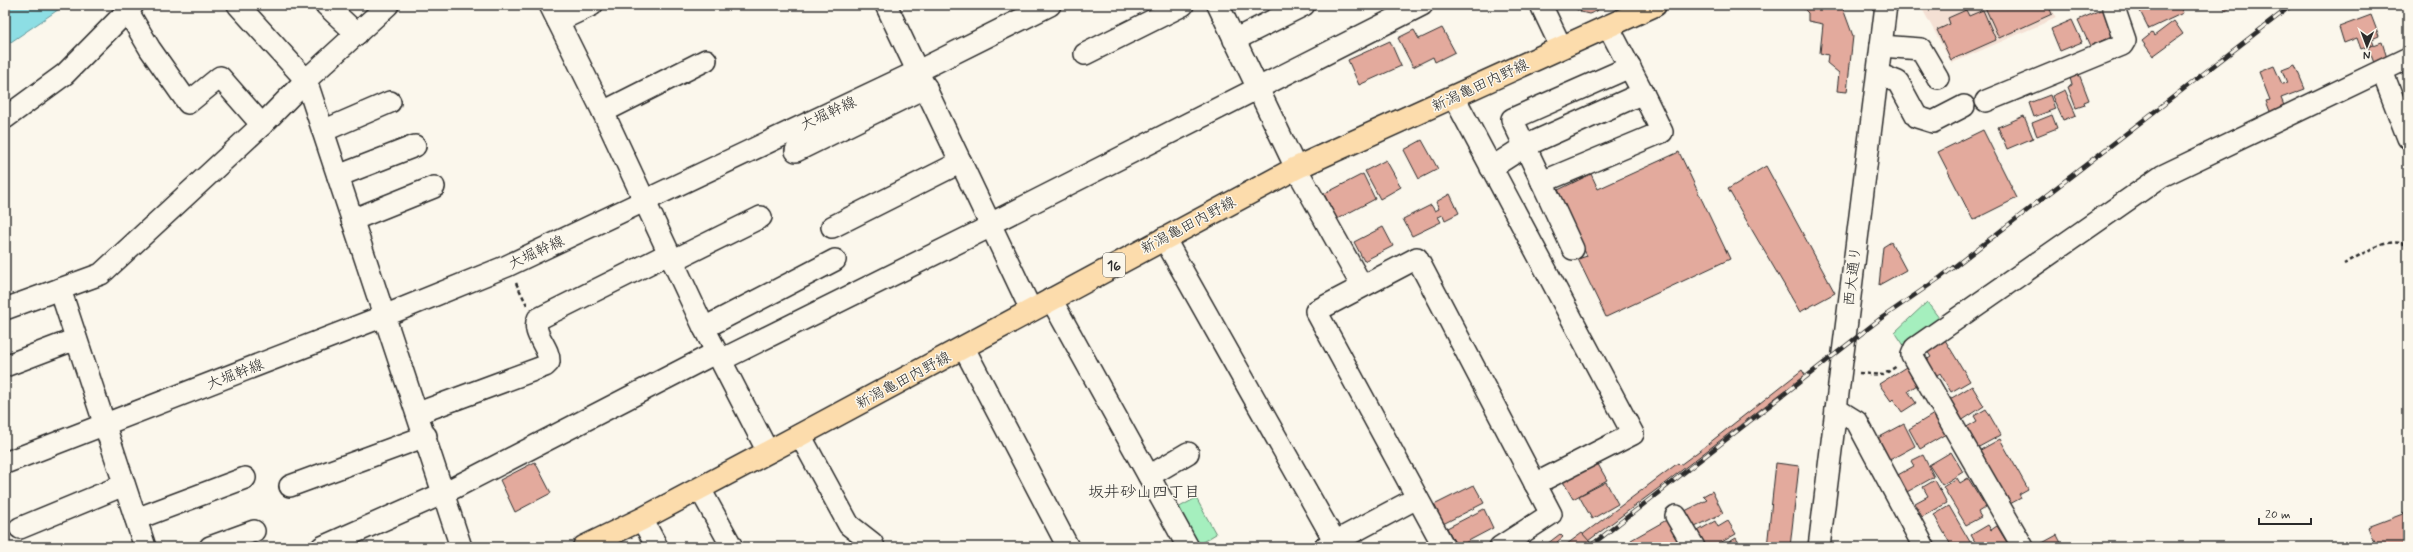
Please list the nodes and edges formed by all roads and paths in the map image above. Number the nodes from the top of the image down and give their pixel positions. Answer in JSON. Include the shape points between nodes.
{"nodes":[{"id":1,"x":238,"y":5,"type":"edge"},
{"id":2,"x":326,"y":5,"type":"edge"},
{"id":3,"x":388,"y":5,"type":"edge"},
{"id":4,"x":592,"y":5,"type":"edge"},
{"id":5,"x":886,"y":5,"type":"edge"},
{"id":6,"x":1050,"y":5,"type":"edge"},
{"id":7,"x":1183,"y":5,"type":"edge"},
{"id":8,"x":1218,"y":5,"type":"edge"},
{"id":9,"x":1304,"y":5,"type":"edge"},
{"id":10,"x":1422,"y":5,"type":"edge"},
{"id":11,"x":1541,"y":5,"type":"edge"},
{"id":12,"x":1655,"y":5,"type":"edge"},
{"id":13,"x":2113,"y":5,"type":"edge"},
{"id":14,"x":1885,"y":6,"type":"edge"},
{"id":15,"x":130,"y":7,"type":"edge"},
{"id":16,"x":554,"y":13,"type":"edge"},
{"id":17,"x":1608,"y":26,"type":"junction"},
{"id":18,"x":357,"y":34,"type":"junction"},
{"id":19,"x":1234,"y":40,"type":"junction"},
{"id":20,"x":1881,"y":46,"type":"junction"},
{"id":21,"x":1561,"y":47,"type":"junction"},
{"id":22,"x":1086,"y":54,"type":"dead end"},
{"id":23,"x":2408,"y":58,"type":"edge"},
{"id":24,"x":706,"y":60,"type":"dead end"},
{"id":25,"x":1630,"y":67,"type":"junction"},
{"id":26,"x":2382,"y":71,"type":"junction"},
{"id":27,"x":1878,"y":74,"type":"junction"},
{"id":28,"x":1938,"y":78,"type":"dead end"},
{"id":29,"x":922,"y":79,"type":"junction"},
{"id":30,"x":306,"y":80,"type":"junction"},
{"id":31,"x":1257,"y":88,"type":"junction"},
{"id":32,"x":1643,"y":93,"type":"junction"},
{"id":33,"x":1454,"y":97,"type":"junction"},
{"id":34,"x":1986,"y":101,"type":"dead end"},
{"id":35,"x":390,"y":102,"type":"dead end"},
{"id":36,"x":1964,"y":106,"type":"dead end"},
{"id":37,"x":603,"y":112,"type":"junction"},
{"id":38,"x":5,"y":118,"type":"edge"},
{"id":39,"x":262,"y":125,"type":"junction"},
{"id":40,"x":323,"y":131,"type":"junction"},
{"id":41,"x":2408,"y":138,"type":"edge"},
{"id":42,"x":415,"y":146,"type":"dead end"},
{"id":43,"x":1525,"y":146,"type":"junction"},
{"id":44,"x":796,"y":151,"type":"dead end"},
{"id":45,"x":961,"y":162,"type":"junction"},
{"id":46,"x":1296,"y":168,"type":"junction"},
{"id":47,"x":1491,"y":168,"type":"junction"},
{"id":48,"x":338,"y":176,"type":"junction"},
{"id":49,"x":1542,"y":182,"type":"junction"},
{"id":50,"x":434,"y":187,"type":"dead end"},
{"id":51,"x":644,"y":202,"type":"junction"},
{"id":52,"x":761,"y":217,"type":"dead end"},
{"id":53,"x":352,"y":220,"type":"junction"},
{"id":54,"x":990,"y":224,"type":"junction"},
{"id":55,"x":832,"y":227,"type":"dead end"},
{"id":56,"x":1164,"y":238,"type":"junction"},
{"id":57,"x":2408,"y":246,"type":"edge"},
{"id":58,"x":1573,"y":249,"type":"dead end"},
{"id":59,"x":670,"y":258,"type":"junction"},
{"id":60,"x":835,"y":260,"type":"dead end"},
{"id":61,"x":2344,"y":264,"type":"dead end"},
{"id":62,"x":507,"y":266,"type":"junction"},
{"id":63,"x":1362,"y":286,"type":"junction"},
{"id":64,"x":60,"y":289,"type":"junction"},
{"id":65,"x":1051,"y":299,"type":"junction"},
{"id":66,"x":5,"y":309,"type":"edge"},
{"id":67,"x":1031,"y":310,"type":"junction"},
{"id":68,"x":384,"y":316,"type":"junction"},
{"id":69,"x":536,"y":324,"type":"junction"},
{"id":70,"x":704,"y":328,"type":"junction"},
{"id":71,"x":76,"y":339,"type":"junction"},
{"id":72,"x":964,"y":348,"type":"junction"},
{"id":73,"x":719,"y":356,"type":"junction"},
{"id":74,"x":5,"y":366,"type":"edge"},
{"id":75,"x":1862,"y":373,"type":"dead end"},
{"id":76,"x":1883,"y":374,"type":"dead end"},
{"id":77,"x":1836,"y":409,"type":"junction"},
{"id":78,"x":418,"y":413,"type":"junction"},
{"id":79,"x":104,"y":426,"type":"junction"},
{"id":80,"x":800,"y":435,"type":"junction"},
{"id":81,"x":426,"y":436,"type":"junction"},
{"id":82,"x":768,"y":452,"type":"junction"},
{"id":83,"x":1188,"y":453,"type":"dead end"},
{"id":84,"x":5,"y":463,"type":"edge"},
{"id":85,"x":1149,"y":476,"type":"junction"},
{"id":86,"x":245,"y":478,"type":"dead end"},
{"id":87,"x":1535,"y":484,"type":"junction"},
{"id":88,"x":124,"y":485,"type":"junction"},
{"id":89,"x":290,"y":486,"type":"dead end"},
{"id":90,"x":700,"y":489,"type":"junction"},
{"id":91,"x":444,"y":493,"type":"junction"},
{"id":92,"x":1417,"y":498,"type":"junction"},
{"id":93,"x":1676,"y":516,"type":"dead end"},
{"id":94,"x":136,"y":519,"type":"junction"},
{"id":95,"x":642,"y":519,"type":"junction"},
{"id":96,"x":20,"y":528,"type":"dead end"},
{"id":97,"x":254,"y":531,"type":"dead end"},
{"id":98,"x":1333,"y":545,"type":"edge"},
{"id":99,"x":145,"y":547,"type":"edge"},
{"id":100,"x":210,"y":547,"type":"edge"},
{"id":101,"x":322,"y":547,"type":"edge"},
{"id":102,"x":461,"y":547,"type":"edge"},
{"id":103,"x":584,"y":547,"type":"edge"},
{"id":104,"x":657,"y":547,"type":"edge"},
{"id":105,"x":732,"y":547,"type":"edge"},
{"id":106,"x":874,"y":547,"type":"edge"},
{"id":107,"x":1068,"y":547,"type":"edge"},
{"id":108,"x":1188,"y":547,"type":"edge"},
{"id":109,"x":1444,"y":547,"type":"edge"},
{"id":110,"x":1500,"y":547,"type":"edge"},
{"id":111,"x":1694,"y":547,"type":"edge"},
{"id":112,"x":1819,"y":547,"type":"edge"},
{"id":113,"x":1924,"y":547,"type":"edge"},
{"id":114,"x":2023,"y":547,"type":"edge"}],
"edges":[{"from":1,"to":30,"type":"street"},
{"from":2,"to":18,"type":"street"},
{"from":3,"to":18,"type":"street"},
{"from":4,"to":16,"type":"street"},
{"from":5,"to":29,"type":"street"},
{"from":6,"to":29,"type":"street","name":"大堀幹線"},
{"from":7,"to":22,"type":"street"},
{"from":8,"to":19,"type":"street"},
{"from":9,"to":19,"type":"street"},
{"from":10,"to":31,"type":"street"},
{"from":11,"to":21,"type":"street"},
{"from":12,"to":17,"type":"main road","name":"新潟亀田内野線","number":"16"},
{"from":13,"to":34,"type":"street","via":[[2125,33],[2122,45]]},
{"from":14,"to":20,"type":"street","name":"西大通り"},
{"from":15,"to":38,"type":"street","via":[[65,74]]},
{"from":15,"to":39,"type":"street","via":[[150,49],[188,103],[220,77]]},
{"from":16,"to":37,"type":"street"},
{"from":17,"to":21,"type":"main road","name":"新潟亀田内野線","number":"16"},
{"from":17,"to":25,"type":"street"},
{"from":18,"to":30,"type":"street"},
{"from":19,"to":31,"type":"street"},
{"from":20,"to":27,"type":"street","name":"西大通り"},
{"from":20,"to":28,"type":"street","via":[[1921,49]]},
{"from":21,"to":33,"type":"main road","name":"新潟亀田内野線","number":"16"},
{"from":23,"to":26,"type":"street"},
{"from":24,"to":37,"type":"street"},
{"from":25,"to":32,"type":"street"},
{"from":25,"to":43,"type":"street","via":[[1512,119]]},
{"from":26,"to":41,"type":"street"},
{"from":26,"to":114,"type":"street","via":[[2162,176],[1915,348],[1912,355]]},
{"from":27,"to":36,"type":"street","via":[[1898,82],[1918,117],[1933,122]]},
{"from":27,"to":77,"type":"street","name":"西大通り"},
{"from":29,"to":44,"type":"street"},
{"from":29,"to":45,"type":"street"},
{"from":29,"to":51,"type":"street","name":"大堀幹線"},
{"from":30,"to":39,"type":"street"},
{"from":30,"to":40,"type":"street"},
{"from":31,"to":46,"type":"street"},
{"from":31,"to":54,"type":"street"},
{"from":32,"to":43,"type":"street"},
{"from":32,"to":49,"type":"street","via":[[1662,132]]},
{"from":33,"to":46,"type":"main road","name":"新潟亀田内野線","number":"16"},
{"from":33,"to":47,"type":"street"},
{"from":35,"to":40,"type":"street"},
{"from":37,"to":51,"type":"street"},
{"from":39,"to":64,"type":"street","via":[[101,274]]},
{"from":40,"to":48,"type":"street"},
{"from":42,"to":48,"type":"street"},
{"from":43,"to":47,"type":"street"},
{"from":43,"to":49,"type":"street"},
{"from":45,"to":54,"type":"street"},
{"from":45,"to":55,"type":"street"},
{"from":46,"to":56,"type":"main road","name":"新潟亀田内野線","number":"16"},
{"from":46,"to":63,"type":"street"},
{"from":47,"to":87,"type":"street","via":[[1633,434]]},
{"from":48,"to":53,"type":"street"},
{"from":49,"to":58,"type":"street"},
{"from":50,"to":53,"type":"street"},
{"from":51,"to":59,"type":"street"},
{"from":51,"to":62,"type":"street","name":"大堀幹線"},
{"from":52,"to":59,"type":"street"},
{"from":53,"to":68,"type":"street"},
{"from":54,"to":67,"type":"street"},
{"from":54,"to":73,"type":"street","via":[[981,232]]},
{"from":56,"to":65,"type":"main road","name":"新潟亀田内野線","number":"16"},
{"from":56,"to":98,"type":"street"},
{"from":57,"to":61,"type":"path","via":[[2392,242],[2365,252]]},
{"from":59,"to":69,"type":"street","via":[[538,319]]},
{"from":59,"to":70,"type":"street"},
{"from":60,"to":70,"type":"street"},
{"from":62,"to":68,"type":"street","name":"大堀幹線"},
{"from":62,"to":69,"type":"path"},
{"from":63,"to":87,"type":"street","via":[[1417,258]]},
{"from":63,"to":92,"type":"street","via":[[1316,311]]},
{"from":64,"to":66,"type":"street"},
{"from":64,"to":71,"type":"street"},
{"from":65,"to":67,"type":"main road","name":"新潟亀田内野線","number":"16"},
{"from":65,"to":85,"type":"street"},
{"from":67,"to":72,"type":"main road","name":"新潟亀田内野線","number":"16"},
{"from":68,"to":78,"type":"street"},
{"from":68,"to":79,"type":"street","name":"大堀幹線"},
{"from":69,"to":78,"type":"street","via":[[549,357],[549,362],[545,366]]},
{"from":70,"to":73,"type":"street"},
{"from":71,"to":74,"type":"street"},
{"from":71,"to":79,"type":"street"},
{"from":72,"to":80,"type":"main road","name":"新潟亀田内野線","number":"16"},
{"from":72,"to":107,"type":"street"},
{"from":73,"to":82,"type":"street"},
{"from":73,"to":91,"type":"street"},
{"from":75,"to":76,"type":"path"},
{"from":77,"to":112,"type":"street","name":"西大通り"},
{"from":77,"to":113,"type":"street","via":[[1861,420]]},
{"from":78,"to":81,"type":"street"},
{"from":79,"to":84,"type":"street","name":"大堀幹線"},
{"from":79,"to":88,"type":"street"},
{"from":80,"to":82,"type":"main road","name":"新潟亀田内野線","number":"16"},
{"from":80,"to":106,"type":"street","via":[[850,525]]},
{"from":81,"to":89,"type":"street"},
{"from":81,"to":91,"type":"street"},
{"from":82,"to":90,"type":"main road","name":"新潟亀田内野線","number":"16"},
{"from":83,"to":85,"type":"street"},
{"from":85,"to":108,"type":"street"},
{"from":86,"to":94,"type":"street"},
{"from":87,"to":110,"type":"street","via":[[1551,514]]},
{"from":88,"to":94,"type":"street"},
{"from":88,"to":96,"type":"street"},
{"from":90,"to":95,"type":"main road","name":"新潟亀田内野線","number":"16"},
{"from":90,"to":105,"type":"street"},
{"from":91,"to":101,"type":"street"},
{"from":91,"to":102,"type":"street"},
{"from":92,"to":98,"type":"street"},
{"from":92,"to":109,"type":"street"},
{"from":93,"to":111,"type":"street"},
{"from":94,"to":99,"type":"street"},
{"from":95,"to":103,"type":"main road","name":"新潟亀田内野線","number":"16"},
{"from":95,"to":104,"type":"street"},
{"from":97,"to":100,"type":"street"}]}
